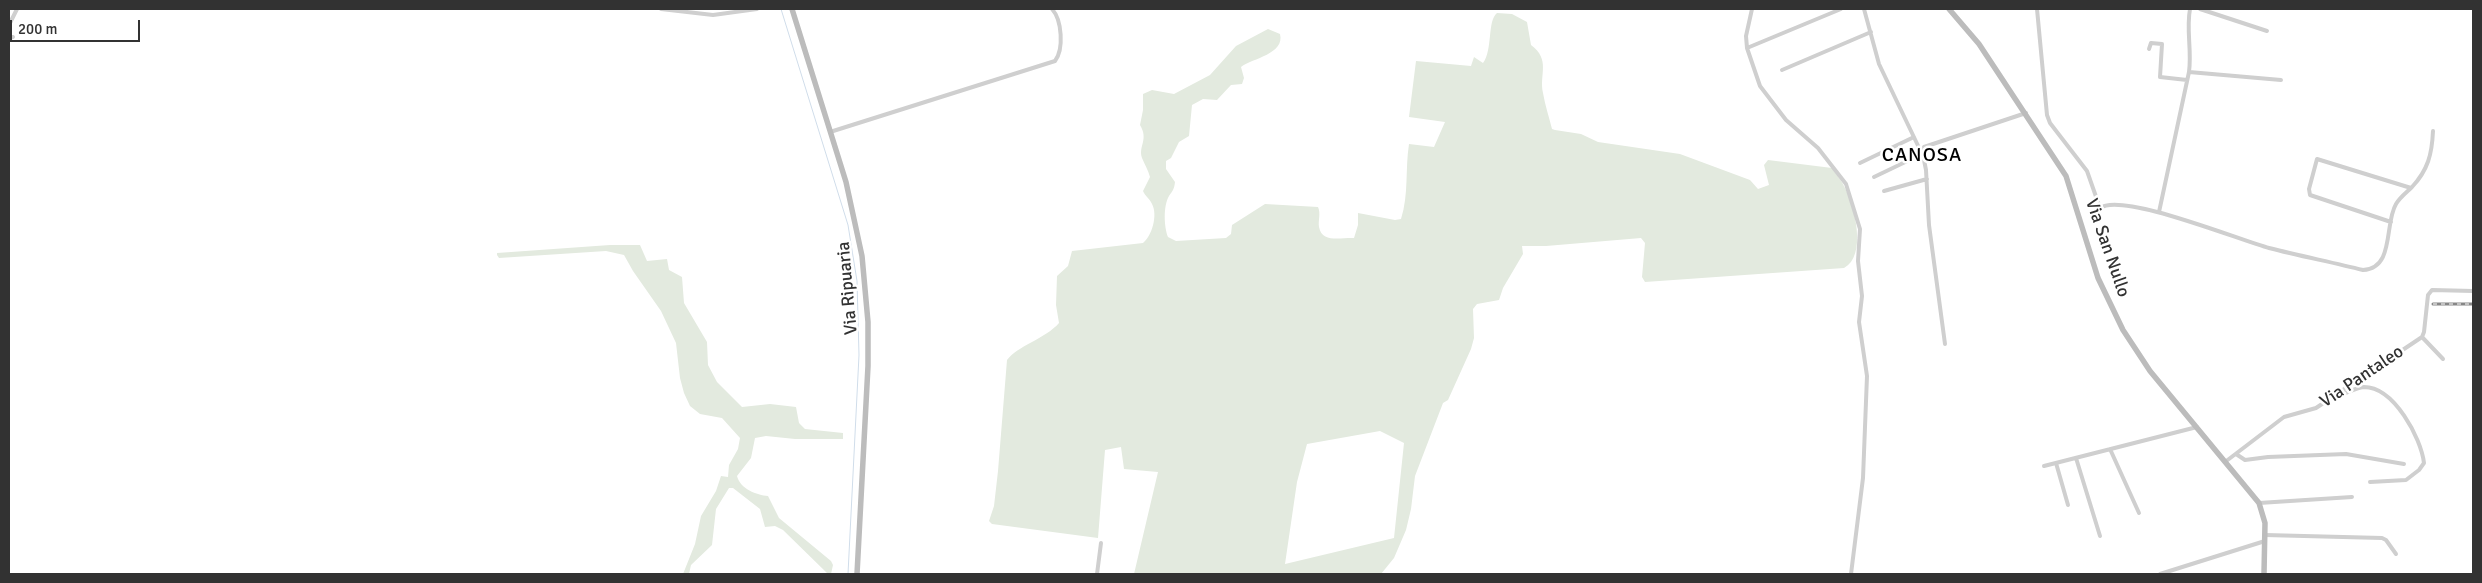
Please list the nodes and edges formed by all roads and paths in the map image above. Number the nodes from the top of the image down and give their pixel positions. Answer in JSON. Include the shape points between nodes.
{"nodes":[{"id":1,"x":17,"y":9,"type":"edge"},
{"id":2,"x":660,"y":9,"type":"edge"},
{"id":3,"x":757,"y":9,"type":"edge"},
{"id":4,"x":792,"y":9,"type":"edge"},
{"id":5,"x":1052,"y":9,"type":"edge"},
{"id":6,"x":1752,"y":9,"type":"edge"},
{"id":7,"x":1841,"y":9,"type":"edge"},
{"id":8,"x":1864,"y":9,"type":"edge"},
{"id":9,"x":1949,"y":9,"type":"edge"},
{"id":10,"x":2037,"y":9,"type":"edge"},
{"id":11,"x":2190,"y":9,"type":"edge"},
{"id":12,"x":2200,"y":9,"type":"edge"},
{"id":13,"x":9,"y":25,"type":"edge"},
{"id":14,"x":2267,"y":31,"type":"dead end"},
{"id":15,"x":1871,"y":32,"type":"junction"},
{"id":16,"x":1747,"y":48,"type":"junction"},
{"id":17,"x":2149,"y":49,"type":"dead end"},
{"id":18,"x":1782,"y":70,"type":"dead end"},
{"id":19,"x":2189,"y":72,"type":"junction"},
{"id":20,"x":2187,"y":80,"type":"junction"},
{"id":21,"x":2281,"y":80,"type":"dead end"},
{"id":22,"x":2026,"y":113,"type":"junction"},
{"id":23,"x":830,"y":132,"type":"junction"},
{"id":24,"x":2433,"y":132,"type":"dead end"},
{"id":25,"x":1914,"y":137,"type":"junction"},
{"id":26,"x":1922,"y":154,"type":"junction"},
{"id":27,"x":1860,"y":163,"type":"dead end"},
{"id":28,"x":1874,"y":177,"type":"dead end"},
{"id":29,"x":1926,"y":179,"type":"junction"},
{"id":30,"x":2411,"y":188,"type":"junction"},
{"id":31,"x":1884,"y":191,"type":"dead end"},
{"id":32,"x":2159,"y":212,"type":"junction"},
{"id":33,"x":2391,"y":222,"type":"junction"},
{"id":34,"x":2473,"y":291,"type":"edge"},
{"id":35,"x":2422,"y":337,"type":"junction"},
{"id":36,"x":1945,"y":344,"type":"dead end"},
{"id":37,"x":2443,"y":359,"type":"dead end"},
{"id":38,"x":2331,"y":398,"type":"junction"},
{"id":39,"x":2197,"y":427,"type":"junction"},
{"id":40,"x":2110,"y":449,"type":"junction"},
{"id":41,"x":2236,"y":454,"type":"junction"},
{"id":42,"x":2076,"y":458,"type":"junction"},
{"id":43,"x":2225,"y":462,"type":"junction"},
{"id":44,"x":2056,"y":463,"type":"junction"},
{"id":45,"x":2404,"y":464,"type":"dead end"},
{"id":46,"x":2044,"y":466,"type":"dead end"},
{"id":47,"x":2370,"y":482,"type":"dead end"},
{"id":48,"x":2352,"y":497,"type":"dead end"},
{"id":49,"x":2259,"y":503,"type":"junction"},
{"id":50,"x":2068,"y":505,"type":"dead end"},
{"id":51,"x":2139,"y":513,"type":"dead end"},
{"id":52,"x":2100,"y":536,"type":"dead end"},
{"id":53,"x":2265,"y":538,"type":"junction"},
{"id":54,"x":1101,"y":543,"type":"dead end"},
{"id":55,"x":2396,"y":554,"type":"dead end"},
{"id":56,"x":857,"y":574,"type":"edge"},
{"id":57,"x":1097,"y":574,"type":"edge"},
{"id":58,"x":1851,"y":574,"type":"edge"},
{"id":59,"x":2160,"y":574,"type":"edge"},
{"id":60,"x":2264,"y":574,"type":"edge"}],
"edges":[{"from":1,"to":13,"type":"street"},
{"from":2,"to":3,"type":"street","via":[[713,15]]},
{"from":4,"to":23,"type":"street","name":"Via Ripuaria"},
{"from":5,"to":23,"type":"street","via":[[1058,16],[1060,46],[1054,61]]},
{"from":6,"to":16,"type":"street","via":[[1746,36]]},
{"from":7,"to":16,"type":"street"},
{"from":8,"to":15,"type":"street"},
{"from":9,"to":22,"type":"street","name":"Via San Nullo","via":[[1979,44]]},
{"from":10,"to":32,"type":"street","via":[[2047,115],[2087,171],[2100,208],[2107,204]]},
{"from":11,"to":19,"type":"street"},
{"from":12,"to":14,"type":"street"},
{"from":15,"to":18,"type":"street"},
{"from":15,"to":25,"type":"street","via":[[1879,64]]},
{"from":16,"to":58,"type":"street","via":[[1760,86],[1774,106],[1818,148],[1846,184],[1860,230],[1858,261],[1862,296],[1859,322],[1867,376],[1863,478]]},
{"from":17,"to":20,"type":"street","via":[[2151,43],[2162,44],[2160,77]]},
{"from":19,"to":20,"type":"street"},
{"from":19,"to":21,"type":"street"},
{"from":20,"to":32,"type":"street"},
{"from":22,"to":26,"type":"street","via":[[1924,147]]},
{"from":22,"to":39,"type":"street","name":"Via San Nullo","via":[[2066,176],[2098,278],[2123,330],[2150,371]]},
{"from":23,"to":56,"type":"street","name":"Via Ripuaria","via":[[855,217],[868,322]]},
{"from":24,"to":30,"type":"street","via":[[2430,162]]},
{"from":25,"to":26,"type":"street"},
{"from":25,"to":27,"type":"street"},
{"from":26,"to":28,"type":"street"},
{"from":26,"to":29,"type":"street"},
{"from":29,"to":31,"type":"street"},
{"from":29,"to":36,"type":"street","via":[[1928,225]]},
{"from":30,"to":33,"type":"street","via":[[2396,204]]},
{"from":30,"to":33,"type":"street","via":[[2317,159],[2310,195]]},
{"from":32,"to":33,"type":"street","via":[[2268,248],[2362,270],[2376,266],[2382,259]]},
{"from":34,"to":35,"type":"street","name":"Via Pantaleo","via":[[2436,288],[2430,291]]},
{"from":35,"to":37,"type":"street"},
{"from":35,"to":38,"type":"street","name":"Via Pantaleo"},
{"from":38,"to":41,"type":"street","name":"Via Pantaleo","via":[[2316,408],[2284,417]]},
{"from":38,"to":47,"type":"street","via":[[2363,387],[2374,390],[2402,410],[2418,440],[2424,463],[2411,478]]},
{"from":39,"to":40,"type":"street"},
{"from":39,"to":43,"type":"street","name":"Via San Nullo"},
{"from":40,"to":42,"type":"street"},
{"from":40,"to":51,"type":"street"},
{"from":41,"to":43,"type":"street","name":"Via Pantaleo"},
{"from":41,"to":45,"type":"street","via":[[2245,460],[2346,454]]},
{"from":42,"to":44,"type":"street"},
{"from":42,"to":52,"type":"street"},
{"from":43,"to":49,"type":"street","name":"Via San Nullo"},
{"from":44,"to":46,"type":"street"},
{"from":44,"to":50,"type":"street"},
{"from":48,"to":49,"type":"street"},
{"from":49,"to":53,"type":"street","name":"Via San Nullo","via":[[2265,523]]},
{"from":53,"to":55,"type":"street","via":[[2382,538]]},
{"from":53,"to":59,"type":"street"},
{"from":53,"to":60,"type":"street","name":"Via San Nullo"},
{"from":54,"to":57,"type":"street"}]}
